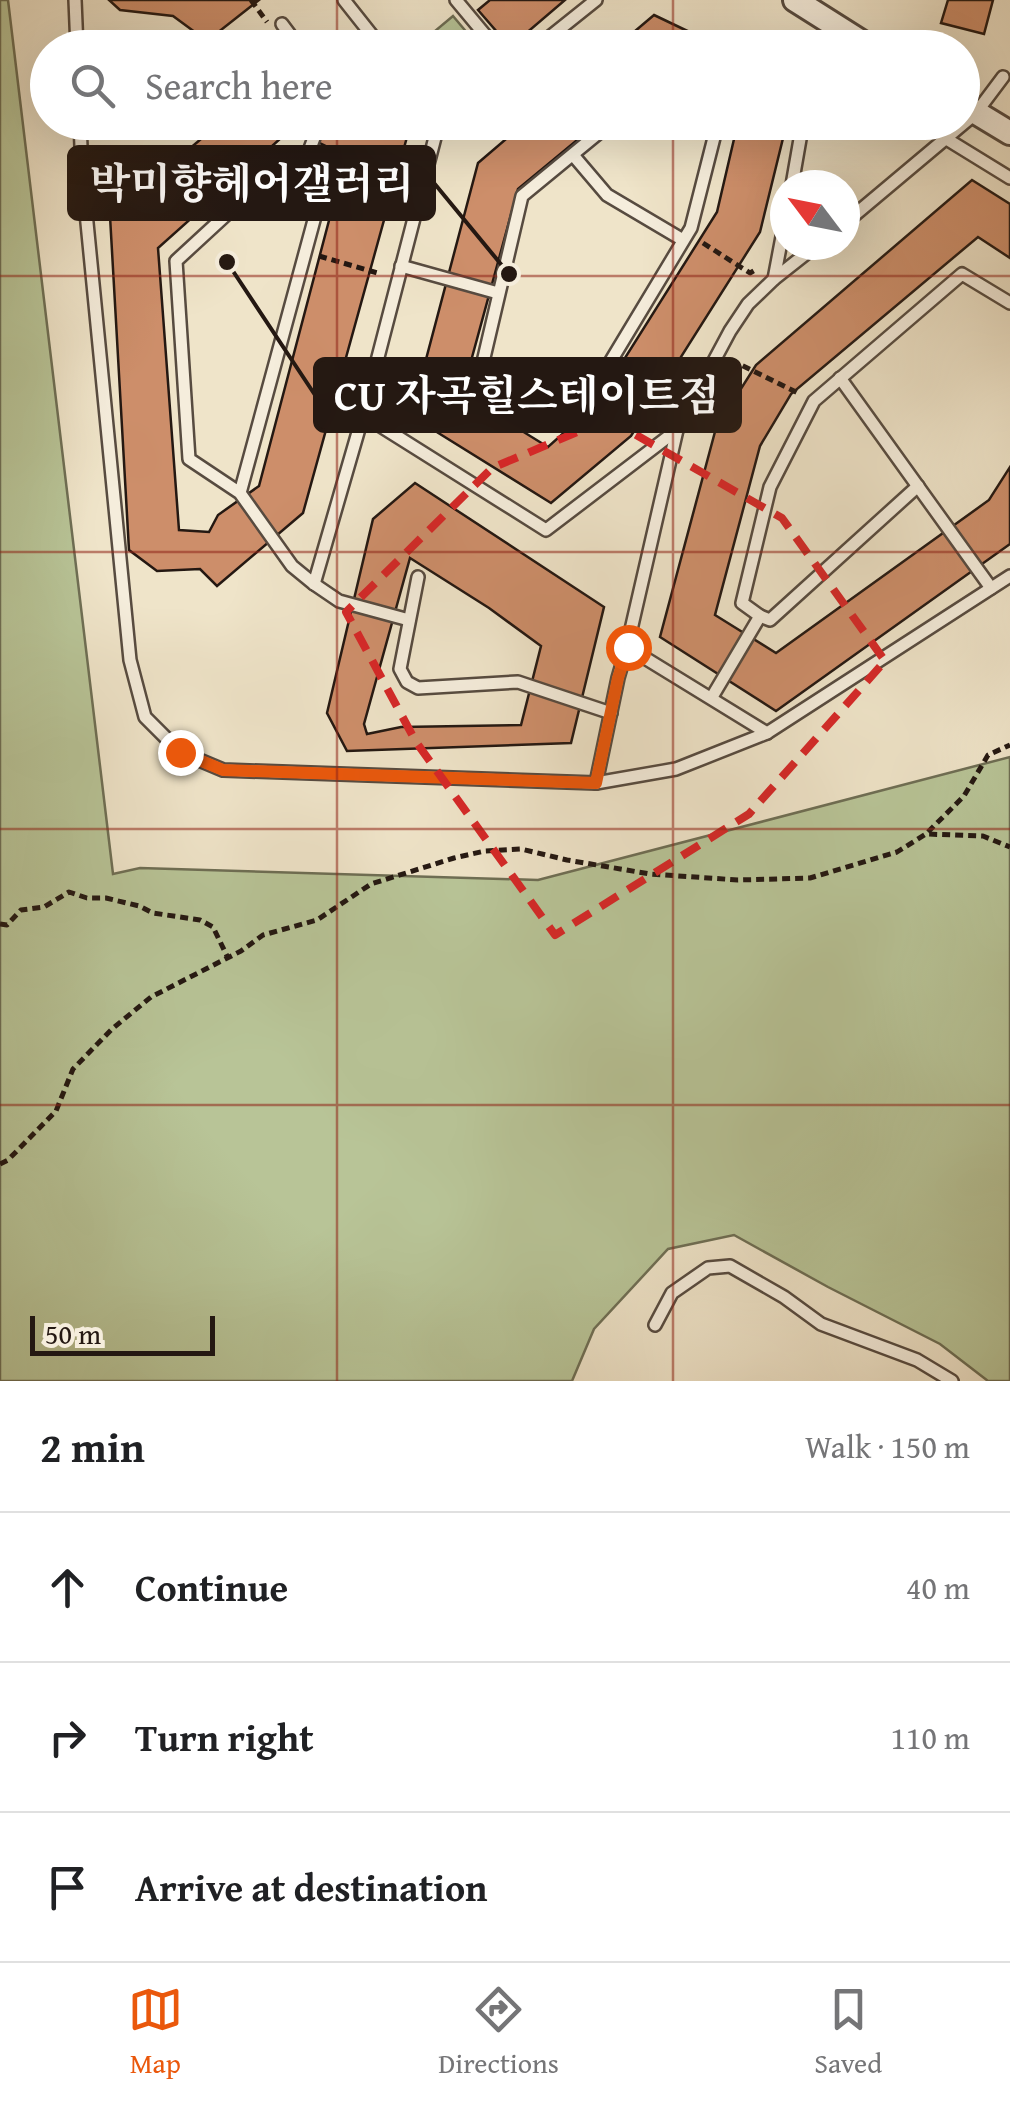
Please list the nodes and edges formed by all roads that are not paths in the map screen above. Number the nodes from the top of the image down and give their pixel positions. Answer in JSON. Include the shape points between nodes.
{"nodes":[{"id":1,"x":75,"y":0,"type":"edge"},
{"id":2,"x":344,"y":0,"type":"edge"},
{"id":3,"x":456,"y":0,"type":"edge"},
{"id":4,"x":596,"y":0,"type":"edge"},
{"id":5,"x":796,"y":0,"type":"edge"},
{"id":6,"x":277,"y":26,"type":"road end"},
{"id":7,"x":76,"y":30,"type":"edge"},
{"id":8,"x":281,"y":30,"type":"edge"},
{"id":9,"x":368,"y":30,"type":"edge"},
{"id":10,"x":481,"y":30,"type":"edge"},
{"id":11,"x":558,"y":30,"type":"edge"},
{"id":12,"x":844,"y":30,"type":"edge"},
{"id":13,"x":1003,"y":77,"type":"dead end"},
{"id":14,"x":980,"y":98,"type":"edge"},
{"id":15,"x":980,"y":115,"type":"edge"},
{"id":16,"x":1010,"y":133,"type":"edge"},
{"id":17,"x":81,"y":140,"type":"edge"},
{"id":18,"x":313,"y":140,"type":"edge"},
{"id":19,"x":434,"y":140,"type":"edge"},
{"id":20,"x":591,"y":140,"type":"edge"},
{"id":21,"x":713,"y":140,"type":"edge"},
{"id":22,"x":801,"y":140,"type":"edge"},
{"id":23,"x":943,"y":140,"type":"edge"},
{"id":24,"x":948,"y":140,"type":"edge"},
{"id":25,"x":573,"y":155,"type":"junction"},
{"id":26,"x":795,"y":170,"type":"edge"},
{"id":27,"x":300,"y":175,"type":"junction"},
{"id":28,"x":1010,"y":178,"type":"edge"},
{"id":29,"x":860,"y":210,"type":"edge"},
{"id":30,"x":684,"y":240,"type":"junction"},
{"id":31,"x":778,"y":260,"type":"edge"},
{"id":32,"x":798,"y":260,"type":"edge"},
{"id":33,"x":402,"y":266,"type":"junction"},
{"id":34,"x":774,"y":279,"type":"junction"},
{"id":35,"x":498,"y":293,"type":"junction"},
{"id":36,"x":1010,"y":303,"type":"edge"},
{"id":37,"x":840,"y":378,"type":"junction"},
{"id":38,"x":362,"y":415,"type":"junction"},
{"id":39,"x":678,"y":430,"type":"junction"},
{"id":40,"x":918,"y":486,"type":"junction"},
{"id":41,"x":240,"y":493,"type":"junction"},
{"id":42,"x":1010,"y":576,"type":"edge"},
{"id":43,"x":418,"y":577,"type":"dead end"},
{"id":44,"x":314,"y":584,"type":"junction"},
{"id":45,"x":991,"y":588,"type":"junction"},
{"id":46,"x":760,"y":616,"type":"junction"},
{"id":47,"x":409,"y":620,"type":"junction"},
{"id":48,"x":628,"y":647,"type":"junction"},
{"id":49,"x":712,"y":697,"type":"junction"},
{"id":50,"x":611,"y":714,"type":"junction"},
{"id":51,"x":767,"y":733,"type":"junction"},
{"id":52,"x":596,"y":783,"type":"junction"},
{"id":53,"x":656,"y":1325,"type":"dead end"},
{"id":54,"x":952,"y":1381,"type":"edge"}],
"edges":[{"from":1,"to":7,"type":"lane"},
{"from":2,"to":9,"type":"lane"},
{"from":3,"to":10,"type":"lane"},
{"from":4,"to":11,"type":"lane"},
{"from":5,"to":12,"type":"street"},
{"from":6,"to":8,"type":"lane"},
{"from":13,"to":14,"type":"lane"},
{"from":15,"to":16,"type":"street"},
{"from":17,"to":52,"type":"lane","via":[[130,660],[145,717],[180,752],[223,770]]},
{"from":18,"to":27,"type":"lane"},
{"from":19,"to":33,"type":"lane"},
{"from":20,"to":25,"type":"lane"},
{"from":21,"to":30,"type":"lane"},
{"from":22,"to":26,"type":"lane"},
{"from":23,"to":29,"type":"lane"},
{"from":24,"to":28,"type":"lane"},
{"from":25,"to":30,"type":"lane","via":[[607,195]]},
{"from":25,"to":35,"type":"lane","via":[[522,196]]},
{"from":27,"to":41,"type":"lane","via":[[320,198]]},
{"from":27,"to":41,"type":"lane","via":[[279,166],[176,262],[189,460]]},
{"from":30,"to":35,"type":"lane","via":[[588,399],[561,417],[542,416],[479,379]]},
{"from":31,"to":34,"type":"lane"},
{"from":32,"to":34,"type":"lane"},
{"from":33,"to":35,"type":"lane"},
{"from":33,"to":38,"type":"lane"},
{"from":34,"to":39,"type":"lane","via":[[730,331]]},
{"from":36,"to":37,"type":"lane","via":[[962,274]]},
{"from":37,"to":40,"type":"lane"},
{"from":37,"to":46,"type":"lane","via":[[814,400],[770,487],[742,603]]},
{"from":38,"to":39,"type":"lane","via":[[546,530]]},
{"from":38,"to":44,"type":"lane"},
{"from":39,"to":48,"type":"lane"},
{"from":40,"to":45,"type":"lane"},
{"from":40,"to":46,"type":"lane","via":[[770,620]]},
{"from":41,"to":44,"type":"lane","via":[[292,566]]},
{"from":42,"to":45,"type":"lane"},
{"from":43,"to":47,"type":"lane"},
{"from":44,"to":47,"type":"lane","via":[[339,600]]},
{"from":45,"to":51,"type":"lane"},
{"from":46,"to":49,"type":"lane"},
{"from":47,"to":50,"type":"lane","via":[[400,669],[418,688],[518,682]]},
{"from":48,"to":49,"type":"lane"},
{"from":48,"to":50,"type":"lane"},
{"from":49,"to":51,"type":"lane"},
{"from":50,"to":52,"type":"lane"},
{"from":51,"to":52,"type":"lane","via":[[676,769]]},
{"from":53,"to":54,"type":"lane","via":[[672,1293],[708,1268],[730,1266],[822,1324],[917,1360]]}]}
